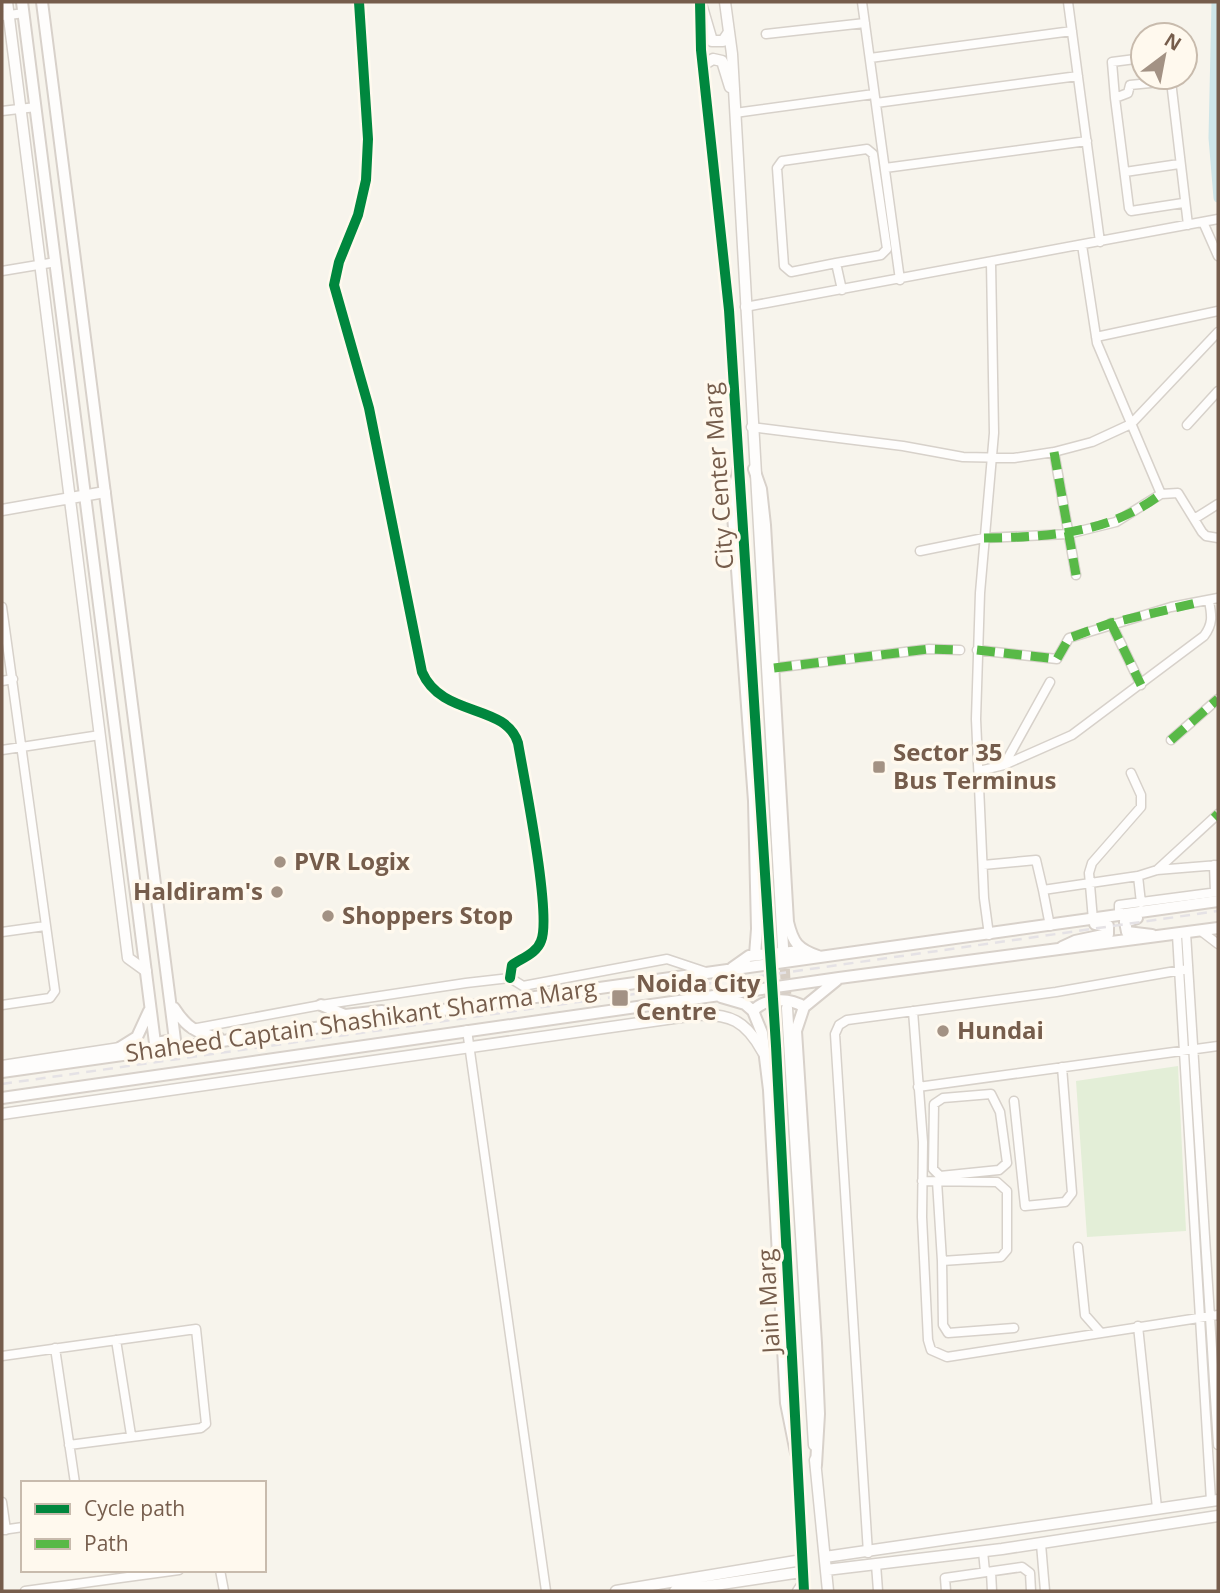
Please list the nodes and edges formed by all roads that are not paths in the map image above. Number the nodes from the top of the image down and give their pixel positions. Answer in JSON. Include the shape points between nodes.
{"nodes":[{"id":1,"x":7,"y":2,"type":"edge"},
{"id":2,"x":42,"y":2,"type":"edge"},
{"id":3,"x":359,"y":2,"type":"edge"},
{"id":4,"x":700,"y":2,"type":"edge"},
{"id":5,"x":725,"y":2,"type":"edge"},
{"id":6,"x":862,"y":2,"type":"edge"},
{"id":7,"x":1068,"y":2,"type":"edge"},
{"id":8,"x":23,"y":8,"type":"edge"},
{"id":9,"x":5,"y":16,"type":"edge"},
{"id":10,"x":865,"y":23,"type":"junction"},
{"id":11,"x":1072,"y":31,"type":"junction"},
{"id":12,"x":729,"y":32,"type":"junction"},
{"id":13,"x":766,"y":34,"type":"dead end"},
{"id":14,"x":870,"y":58,"type":"junction"},
{"id":15,"x":1129,"y":60,"type":"edge"},
{"id":16,"x":703,"y":65,"type":"junction"},
{"id":17,"x":1078,"y":76,"type":"junction"},
{"id":18,"x":1129,"y":87,"type":"edge"},
{"id":19,"x":1174,"y":91,"type":"edge"},
{"id":20,"x":734,"y":98,"type":"junction"},
{"id":21,"x":1115,"y":98,"type":"junction"},
{"id":22,"x":875,"y":99,"type":"junction"},
{"id":23,"x":36,"y":107,"type":"junction"},
{"id":24,"x":20,"y":109,"type":"junction"},
{"id":25,"x":2,"y":111,"type":"edge"},
{"id":26,"x":735,"y":113,"type":"junction"},
{"id":27,"x":1087,"y":141,"type":"junction"},
{"id":28,"x":1179,"y":164,"type":"junction"},
{"id":29,"x":885,"y":168,"type":"junction"},
{"id":30,"x":1125,"y":172,"type":"junction"},
{"id":31,"x":1183,"y":203,"type":"junction"},
{"id":32,"x":1211,"y":220,"type":"edge"},
{"id":33,"x":1188,"y":225,"type":"junction"},
{"id":34,"x":1100,"y":242,"type":"junction"},
{"id":35,"x":1082,"y":245,"type":"junction"},
{"id":36,"x":1218,"y":256,"type":"edge"},
{"id":37,"x":56,"y":262,"type":"junction"},
{"id":38,"x":991,"y":262,"type":"junction"},
{"id":39,"x":836,"y":263,"type":"junction"},
{"id":40,"x":40,"y":264,"type":"junction"},
{"id":41,"x":2,"y":271,"type":"edge"},
{"id":42,"x":900,"y":280,"type":"junction"},
{"id":43,"x":842,"y":290,"type":"junction"},
{"id":44,"x":745,"y":307,"type":"junction"},
{"id":45,"x":1218,"y":311,"type":"edge"},
{"id":46,"x":1218,"y":332,"type":"edge"},
{"id":47,"x":1096,"y":337,"type":"junction"},
{"id":48,"x":1218,"y":391,"type":"edge"},
{"id":49,"x":1131,"y":424,"type":"junction"},
{"id":50,"x":1187,"y":425,"type":"dead end"},
{"id":51,"x":751,"y":427,"type":"junction"},
{"id":52,"x":1054,"y":452,"type":"junction"},
{"id":53,"x":992,"y":459,"type":"junction"},
{"id":54,"x":739,"y":467,"type":"junction"},
{"id":55,"x":754,"y":469,"type":"junction"},
{"id":56,"x":105,"y":492,"type":"junction"},
{"id":57,"x":1161,"y":495,"type":"junction"},
{"id":58,"x":85,"y":496,"type":"junction"},
{"id":59,"x":71,"y":498,"type":"junction"},
{"id":60,"x":1218,"y":504,"type":"edge"},
{"id":61,"x":2,"y":510,"type":"edge"},
{"id":62,"x":1194,"y":519,"type":"junction"},
{"id":63,"x":1069,"y":534,"type":"junction"},
{"id":64,"x":984,"y":538,"type":"junction"},
{"id":65,"x":1218,"y":538,"type":"edge"},
{"id":66,"x":920,"y":551,"type":"dead end"},
{"id":67,"x":1076,"y":575,"type":"dead end"},
{"id":68,"x":1218,"y":598,"type":"edge"},
{"id":69,"x":1209,"y":601,"type":"junction"},
{"id":70,"x":2,"y":609,"type":"edge"},
{"id":71,"x":1111,"y":623,"type":"junction"},
{"id":72,"x":1214,"y":626,"type":"edge"},
{"id":73,"x":960,"y":650,"type":"dead end"},
{"id":74,"x":977,"y":650,"type":"junction"},
{"id":75,"x":774,"y":668,"type":"junction"},
{"id":76,"x":13,"y":679,"type":"junction"},
{"id":77,"x":2,"y":681,"type":"edge"},
{"id":78,"x":1050,"y":682,"type":"dead end"},
{"id":79,"x":1141,"y":685,"type":"junction"},
{"id":80,"x":1218,"y":699,"type":"edge"},
{"id":81,"x":100,"y":735,"type":"junction"},
{"id":82,"x":1171,"y":740,"type":"dead end"},
{"id":83,"x":21,"y":747,"type":"junction"},
{"id":84,"x":2,"y":750,"type":"edge"},
{"id":85,"x":1004,"y":765,"type":"junction"},
{"id":86,"x":979,"y":771,"type":"junction"},
{"id":87,"x":1131,"y":773,"type":"dead end"},
{"id":88,"x":1218,"y":814,"type":"edge"},
{"id":89,"x":983,"y":865,"type":"junction"},
{"id":90,"x":1216,"y":865,"type":"edge"},
{"id":91,"x":1157,"y":870,"type":"junction"},
{"id":92,"x":1138,"y":876,"type":"junction"},
{"id":93,"x":1089,"y":883,"type":"junction"},
{"id":94,"x":1043,"y":890,"type":"junction"},
{"id":95,"x":1217,"y":895,"type":"edge"},
{"id":96,"x":1141,"y":903,"type":"junction"},
{"id":97,"x":1153,"y":911,"type":"junction"},
{"id":98,"x":1119,"y":916,"type":"junction"},
{"id":99,"x":1093,"y":920,"type":"junction"},
{"id":100,"x":1053,"y":925,"type":"junction"},
{"id":101,"x":46,"y":926,"type":"junction"},
{"id":102,"x":1218,"y":928,"type":"edge"},
{"id":103,"x":1201,"y":931,"type":"junction"},
{"id":104,"x":2,"y":932,"type":"edge"},
{"id":105,"x":1181,"y":934,"type":"junction"},
{"id":106,"x":989,"y":935,"type":"junction"},
{"id":107,"x":1159,"y":938,"type":"junction"},
{"id":108,"x":1218,"y":944,"type":"edge"},
{"id":109,"x":783,"y":947,"type":"tunnel mouth"},
{"id":110,"x":768,"y":948,"type":"tunnel mouth"},
{"id":111,"x":1056,"y":950,"type":"junction"},
{"id":112,"x":802,"y":951,"type":"junction"},
{"id":113,"x":755,"y":955,"type":"junction"},
{"id":114,"x":821,"y":958,"type":"junction"},
{"id":115,"x":732,"y":968,"type":"junction"},
{"id":116,"x":1187,"y":969,"type":"junction"},
{"id":117,"x":1177,"y":970,"type":"junction"},
{"id":118,"x":146,"y":971,"type":"junction"},
{"id":119,"x":707,"y":972,"type":"junction"},
{"id":120,"x":510,"y":978,"type":"junction"},
{"id":121,"x":839,"y":978,"type":"junction"},
{"id":122,"x":715,"y":996,"type":"junction"},
{"id":123,"x":170,"y":1003,"type":"junction"},
{"id":124,"x":2,"y":1004,"type":"edge"},
{"id":125,"x":321,"y":1005,"type":"junction"},
{"id":126,"x":150,"y":1006,"type":"junction"},
{"id":127,"x":804,"y":1007,"type":"junction"},
{"id":128,"x":773,"y":1009,"type":"tunnel mouth"},
{"id":129,"x":787,"y":1009,"type":"tunnel mouth"},
{"id":130,"x":753,"y":1011,"type":"junction"},
{"id":131,"x":913,"y":1011,"type":"junction"},
{"id":132,"x":414,"y":1014,"type":"junction"},
{"id":133,"x":192,"y":1029,"type":"junction"},
{"id":134,"x":467,"y":1030,"type":"junction"},
{"id":135,"x":232,"y":1039,"type":"junction"},
{"id":136,"x":125,"y":1046,"type":"junction"},
{"id":137,"x":1218,"y":1046,"type":"edge"},
{"id":138,"x":470,"y":1048,"type":"junction"},
{"id":139,"x":1194,"y":1050,"type":"junction"},
{"id":140,"x":1183,"y":1051,"type":"junction"},
{"id":141,"x":765,"y":1055,"type":"junction"},
{"id":142,"x":104,"y":1057,"type":"junction"},
{"id":143,"x":2,"y":1065,"type":"edge"},
{"id":144,"x":1062,"y":1067,"type":"junction"},
{"id":145,"x":2,"y":1072,"type":"edge"},
{"id":146,"x":918,"y":1087,"type":"junction"},
{"id":147,"x":2,"y":1098,"type":"edge"},
{"id":148,"x":1014,"y":1101,"type":"dead end"},
{"id":149,"x":1000,"y":1112,"type":"junction"},
{"id":150,"x":1015,"y":1112,"type":"junction"},
{"id":151,"x":2,"y":1114,"type":"edge"},
{"id":152,"x":922,"y":1181,"type":"junction"},
{"id":153,"x":937,"y":1181,"type":"junction"},
{"id":154,"x":1078,"y":1247,"type":"dead end"},
{"id":155,"x":942,"y":1261,"type":"junction"},
{"id":156,"x":1215,"y":1316,"type":"edge"},
{"id":157,"x":1202,"y":1317,"type":"junction"},
{"id":158,"x":1138,"y":1326,"type":"junction"},
{"id":159,"x":1014,"y":1328,"type":"dead end"},
{"id":160,"x":1100,"y":1332,"type":"junction"},
{"id":161,"x":116,"y":1340,"type":"junction"},
{"id":162,"x":55,"y":1348,"type":"junction"},
{"id":163,"x":2,"y":1356,"type":"edge"},
{"id":164,"x":131,"y":1436,"type":"junction"},
{"id":165,"x":69,"y":1445,"type":"junction"},
{"id":166,"x":1218,"y":1445,"type":"edge"},
{"id":167,"x":796,"y":1453,"type":"junction"},
{"id":168,"x":816,"y":1465,"type":"junction"},
{"id":169,"x":75,"y":1481,"type":"edge"},
{"id":170,"x":1216,"y":1501,"type":"edge"},
{"id":171,"x":2,"y":1502,"type":"edge"},
{"id":172,"x":1157,"y":1508,"type":"junction"},
{"id":173,"x":1218,"y":1516,"type":"edge"},
{"id":174,"x":4,"y":1530,"type":"edge"},
{"id":175,"x":1041,"y":1544,"type":"junction"},
{"id":176,"x":983,"y":1551,"type":"junction"},
{"id":177,"x":868,"y":1553,"type":"junction"},
{"id":178,"x":825,"y":1557,"type":"junction"},
{"id":179,"x":802,"y":1560,"type":"junction"},
{"id":180,"x":876,"y":1563,"type":"junction"},
{"id":181,"x":826,"y":1570,"type":"junction"},
{"id":182,"x":88,"y":1572,"type":"edge"},
{"id":183,"x":165,"y":1572,"type":"edge"},
{"id":184,"x":220,"y":1572,"type":"edge"},
{"id":185,"x":988,"y":1572,"type":"junction"},
{"id":186,"x":90,"y":1582,"type":"junction"},
{"id":187,"x":801,"y":1584,"type":"edge"},
{"id":188,"x":24,"y":1591,"type":"edge"},
{"id":189,"x":224,"y":1591,"type":"edge"},
{"id":190,"x":546,"y":1591,"type":"edge"},
{"id":191,"x":616,"y":1591,"type":"edge"},
{"id":192,"x":675,"y":1591,"type":"edge"},
{"id":193,"x":828,"y":1591,"type":"edge"},
{"id":194,"x":878,"y":1591,"type":"edge"},
{"id":195,"x":946,"y":1591,"type":"edge"},
{"id":196,"x":992,"y":1591,"type":"edge"},
{"id":197,"x":1031,"y":1591,"type":"edge"},
{"id":198,"x":1045,"y":1591,"type":"edge"}],
"edges":[{"from":1,"to":9,"type":"street"},
{"from":2,"to":56,"type":"main road"},
{"from":3,"to":120,"type":"street","via":[[368,139],[366,180],[334,285],[369,408],[428,687],[438,696],[500,720],[515,733],[518,743],[543,931],[536,949],[512,965]]},
{"from":4,"to":12,"type":"street","via":[[712,41],[723,41]]},
{"from":4,"to":16,"type":"street","name":"City Center Marg"},
{"from":5,"to":12,"type":"street","name":"City Center Marg"},
{"from":6,"to":10,"type":"street"},
{"from":7,"to":11,"type":"street"},
{"from":8,"to":9,"type":"street"},
{"from":8,"to":23,"type":"main road"},
{"from":9,"to":24,"type":"street"},
{"from":10,"to":13,"type":"street"},
{"from":10,"to":14,"type":"street"},
{"from":11,"to":14,"type":"street"},
{"from":11,"to":17,"type":"street"},
{"from":12,"to":20,"type":"street","name":"City Center Marg"},
{"from":14,"to":22,"type":"street"},
{"from":15,"to":21,"type":"street","via":[[1112,62]]},
{"from":16,"to":20,"type":"street","via":[[713,59],[722,61]]},
{"from":16,"to":54,"type":"street","name":"City Center Marg","via":[[729,310]]},
{"from":17,"to":22,"type":"street"},
{"from":17,"to":27,"type":"street"},
{"from":18,"to":21,"type":"street","via":[[1128,93]]},
{"from":19,"to":28,"type":"street"},
{"from":20,"to":26,"type":"street","name":"City Center Marg"},
{"from":21,"to":30,"type":"street"},
{"from":22,"to":26,"type":"street"},
{"from":22,"to":29,"type":"street"},
{"from":23,"to":24,"type":"street"},
{"from":23,"to":37,"type":"main road"},
{"from":24,"to":25,"type":"street"},
{"from":24,"to":40,"type":"street"},
{"from":26,"to":44,"type":"street","name":"City Center Marg"},
{"from":27,"to":29,"type":"street"},
{"from":27,"to":34,"type":"street"},
{"from":28,"to":30,"type":"street"},
{"from":28,"to":31,"type":"street"},
{"from":29,"to":42,"type":"street"},
{"from":30,"to":31,"type":"street","via":[[1132,211]]},
{"from":31,"to":33,"type":"street"},
{"from":32,"to":33,"type":"street"},
{"from":32,"to":36,"type":"street"},
{"from":33,"to":34,"type":"street"},
{"from":34,"to":35,"type":"street"},
{"from":35,"to":38,"type":"street"},
{"from":35,"to":47,"type":"street"},
{"from":37,"to":40,"type":"street"},
{"from":37,"to":58,"type":"main road"},
{"from":38,"to":42,"type":"street"},
{"from":38,"to":53,"type":"street"},
{"from":39,"to":39,"type":"street","via":[[881,255],[887,249],[873,155],[867,149],[782,161],[777,168],[784,266],[791,272]]},
{"from":39,"to":43,"type":"street"},
{"from":40,"to":41,"type":"street"},
{"from":40,"to":59,"type":"street"},
{"from":42,"to":43,"type":"street"},
{"from":43,"to":44,"type":"street"},
{"from":44,"to":51,"type":"street","name":"City Center Marg"},
{"from":45,"to":47,"type":"street"},
{"from":46,"to":49,"type":"street"},
{"from":47,"to":49,"type":"street"},
{"from":48,"to":50,"type":"street"},
{"from":49,"to":52,"type":"street","via":[[1092,442]]},
{"from":49,"to":57,"type":"street"},
{"from":51,"to":53,"type":"street"},
{"from":51,"to":55,"type":"street","name":"City Center Marg"},
{"from":52,"to":53,"type":"street"},
{"from":52,"to":63,"type":"street"},
{"from":53,"to":64,"type":"street"},
{"from":54,"to":110,"type":"street","name":"City Center Marg"},
{"from":54,"to":113,"type":"main road","via":[[733,515],[754,801]]},
{"from":55,"to":75,"type":"main road","via":[[765,525]]},
{"from":55,"to":109,"type":"street","name":"City Center Marg"},
{"from":56,"to":58,"type":"street"},
{"from":56,"to":123,"type":"main road"},
{"from":57,"to":62,"type":"street","via":[[1178,493]]},
{"from":57,"to":63,"type":"street","via":[[1116,522]]},
{"from":58,"to":59,"type":"street"},
{"from":58,"to":118,"type":"main road"},
{"from":59,"to":61,"type":"street"},
{"from":59,"to":81,"type":"street"},
{"from":60,"to":62,"type":"street"},
{"from":62,"to":65,"type":"street","via":[[1206,537]]},
{"from":63,"to":64,"type":"street"},
{"from":63,"to":67,"type":"street"},
{"from":64,"to":66,"type":"street"},
{"from":64,"to":74,"type":"street"},
{"from":68,"to":69,"type":"street"},
{"from":69,"to":71,"type":"street"},
{"from":69,"to":72,"type":"street"},
{"from":70,"to":76,"type":"street"},
{"from":71,"to":74,"type":"street","via":[[1069,639],[1057,659]]},
{"from":71,"to":79,"type":"street"},
{"from":72,"to":79,"type":"street"},
{"from":73,"to":75,"type":"street","via":[[929,649]]},
{"from":74,"to":86,"type":"street"},
{"from":75,"to":112,"type":"main road","via":[[788,922],[791,937]]},
{"from":76,"to":77,"type":"street"},
{"from":76,"to":83,"type":"street"},
{"from":78,"to":85,"type":"street"},
{"from":79,"to":85,"type":"street","via":[[1072,735]]},
{"from":80,"to":82,"type":"street"},
{"from":81,"to":83,"type":"street"},
{"from":81,"to":118,"type":"street","via":[[128,958]]},
{"from":83,"to":84,"type":"street"},
{"from":83,"to":101,"type":"street"},
{"from":85,"to":86,"type":"street"},
{"from":86,"to":89,"type":"street"},
{"from":87,"to":93,"type":"street","via":[[1141,807],[1092,863]]},
{"from":88,"to":91,"type":"street"},
{"from":89,"to":94,"type":"street","via":[[1036,860]]},
{"from":89,"to":106,"type":"street"},
{"from":90,"to":91,"type":"street"},
{"from":90,"to":95,"type":"street"},
{"from":91,"to":92,"type":"street"},
{"from":92,"to":93,"type":"street"},
{"from":92,"to":96,"type":"street"},
{"from":93,"to":94,"type":"street"},
{"from":93,"to":99,"type":"street"},
{"from":94,"to":100,"type":"street"},
{"from":95,"to":96,"type":"street"},
{"from":95,"to":97,"type":"main road","name":"Shaheed Captain Shashikant Sharma Marg"},
{"from":96,"to":98,"type":"street","via":[[1119,905]]},
{"from":97,"to":98,"type":"main road","name":"Shaheed Captain Shashikant Sharma Marg"},
{"from":97,"to":107,"type":"main road","via":[[1127,920],[1124,927],[1129,933]]},
{"from":98,"to":99,"type":"main road","name":"Shaheed Captain Shashikant Sharma Marg"},
{"from":99,"to":100,"type":"main road","name":"Shaheed Captain Shashikant Sharma Marg"},
{"from":100,"to":106,"type":"main road","name":"Shaheed Captain Shashikant Sharma Marg"},
{"from":100,"to":111,"type":"main road","via":[[1103,923],[1109,929],[1106,936],[1075,940]]},
{"from":101,"to":104,"type":"street"},
{"from":101,"to":124,"type":"street","via":[[55,991],[50,998]]},
{"from":102,"to":103,"type":"main road","name":"Shaheed Captain Shashikant Sharma Marg"},
{"from":103,"to":105,"type":"main road","name":"Shaheed Captain Shashikant Sharma Marg"},
{"from":103,"to":108,"type":"street"},
{"from":105,"to":107,"type":"main road","name":"Shaheed Captain Shashikant Sharma Marg"},
{"from":105,"to":116,"type":"street"},
{"from":105,"to":117,"type":"street"},
{"from":106,"to":114,"type":"main road","name":"Shaheed Captain Shashikant Sharma Marg"},
{"from":107,"to":111,"type":"main road","name":"Shaheed Captain Shashikant Sharma Marg"},
{"from":111,"to":121,"type":"main road","name":"Shaheed Captain Shashikant Sharma Marg"},
{"from":112,"to":113,"type":"main road"},
{"from":112,"to":114,"type":"main road"},
{"from":113,"to":115,"type":"main road"},
{"from":114,"to":115,"type":"main road","name":"Shaheed Captain Shashikant Sharma Marg"},
{"from":115,"to":119,"type":"main road","name":"Shaheed Captain Shashikant Sharma Marg"},
{"from":116,"to":117,"type":"street"},
{"from":116,"to":139,"type":"street"},
{"from":117,"to":131,"type":"street"},
{"from":117,"to":140,"type":"street"},
{"from":118,"to":126,"type":"main road"},
{"from":119,"to":120,"type":"street","via":[[667,959],[523,986]]},
{"from":119,"to":132,"type":"main road","name":"Shaheed Captain Shashikant Sharma Marg"},
{"from":120,"to":125,"type":"street"},
{"from":121,"to":122,"type":"main road","name":"Shaheed Captain Shashikant Sharma Marg"},
{"from":121,"to":127,"type":"main road"},
{"from":122,"to":130,"type":"main road","via":[[745,1004]]},
{"from":122,"to":134,"type":"main road","name":"Shaheed Captain Shashikant Sharma Marg"},
{"from":123,"to":126,"type":"main road","via":[[175,1040],[155,1043]]},
{"from":123,"to":133,"type":"main road"},
{"from":125,"to":132,"type":"main road","via":[[345,1015],[394,1010]]},
{"from":125,"to":133,"type":"street"},
{"from":126,"to":136,"type":"main road","via":[[137,1037]]},
{"from":127,"to":130,"type":"main road","via":[[789,1000],[775,1001]]},
{"from":127,"to":168,"type":"main road","via":[[796,1031],[816,1343]]},
{"from":128,"to":167,"type":"street","name":"Jain Marg"},
{"from":129,"to":168,"type":"street","name":"Jain Marg"},
{"from":130,"to":141,"type":"main road","via":[[761,1025]]},
{"from":131,"to":146,"type":"street"},
{"from":131,"to":177,"type":"street","via":[[847,1020],[835,1034]]},
{"from":132,"to":135,"type":"main road","name":"Shaheed Captain Shashikant Sharma Marg"},
{"from":133,"to":135,"type":"main road"},
{"from":134,"to":138,"type":"street"},
{"from":134,"to":147,"type":"main road","name":"Shaheed Captain Shashikant Sharma Marg"},
{"from":135,"to":142,"type":"main road","name":"Shaheed Captain Shashikant Sharma Marg"},
{"from":136,"to":142,"type":"main road"},
{"from":136,"to":143,"type":"street"},
{"from":137,"to":139,"type":"street"},
{"from":138,"to":141,"type":"street","via":[[707,1015],[745,1025]]},
{"from":138,"to":151,"type":"street"},
{"from":138,"to":190,"type":"street"},
{"from":139,"to":140,"type":"street"},
{"from":139,"to":156,"type":"street"},
{"from":140,"to":144,"type":"street"},
{"from":140,"to":157,"type":"street"},
{"from":141,"to":167,"type":"main road","via":[[786,1403]]},
{"from":142,"to":145,"type":"main road","name":"Shaheed Captain Shashikant Sharma Marg"},
{"from":144,"to":146,"type":"street"},
{"from":144,"to":150,"type":"street","via":[[1072,1193],[1065,1202],[1025,1206]]},
{"from":146,"to":152,"type":"street"},
{"from":148,"to":150,"type":"street"},
{"from":149,"to":149,"type":"street","via":[[1007,1163],[999,1170],[940,1176],[933,1169],[934,1104],[943,1098],[991,1094]]},
{"from":149,"to":150,"type":"street"},
{"from":152,"to":153,"type":"street"},
{"from":152,"to":160,"type":"street","via":[[928,1340],[936,1354],[947,1357]]},
{"from":153,"to":155,"type":"street"},
{"from":153,"to":155,"type":"street","via":[[997,1182],[1007,1191],[1007,1250],[1001,1257]]},
{"from":154,"to":160,"type":"street","via":[[1085,1315]]},
{"from":155,"to":159,"type":"street","via":[[943,1325],[948,1334]]},
{"from":156,"to":157,"type":"street"},
{"from":156,"to":166,"type":"street"},
{"from":157,"to":158,"type":"street"},
{"from":157,"to":170,"type":"street"},
{"from":158,"to":160,"type":"street"},
{"from":158,"to":172,"type":"street"},
{"from":161,"to":162,"type":"street"},
{"from":161,"to":164,"type":"street"},
{"from":161,"to":164,"type":"street","via":[[197,1329],[206,1424]]},
{"from":162,"to":163,"type":"street"},
{"from":162,"to":165,"type":"street"},
{"from":164,"to":165,"type":"street"},
{"from":165,"to":169,"type":"street"},
{"from":167,"to":179,"type":"street","name":"Jain Marg"},
{"from":168,"to":178,"type":"street","name":"Jain Marg"},
{"from":170,"to":172,"type":"street"},
{"from":171,"to":174,"type":"street"},
{"from":172,"to":177,"type":"street"},
{"from":173,"to":175,"type":"street"},
{"from":175,"to":176,"type":"street"},
{"from":175,"to":198,"type":"street"},
{"from":176,"to":180,"type":"street"},
{"from":176,"to":185,"type":"street"},
{"from":177,"to":178,"type":"street"},
{"from":178,"to":181,"type":"street","name":"Jain Marg"},
{"from":179,"to":187,"type":"street","name":"Jain Marg"},
{"from":179,"to":191,"type":"street"},
{"from":180,"to":181,"type":"street"},
{"from":180,"to":194,"type":"street"},
{"from":181,"to":193,"type":"street","name":"Jain Marg"},
{"from":182,"to":186,"type":"street"},
{"from":183,"to":186,"type":"street"},
{"from":184,"to":189,"type":"street"},
{"from":185,"to":195,"type":"street","via":[[945,1578]]},
{"from":185,"to":196,"type":"street"},
{"from":185,"to":197,"type":"street","via":[[1027,1569]]},
{"from":186,"to":188,"type":"street"},
{"from":187,"to":192,"type":"street"}]}
